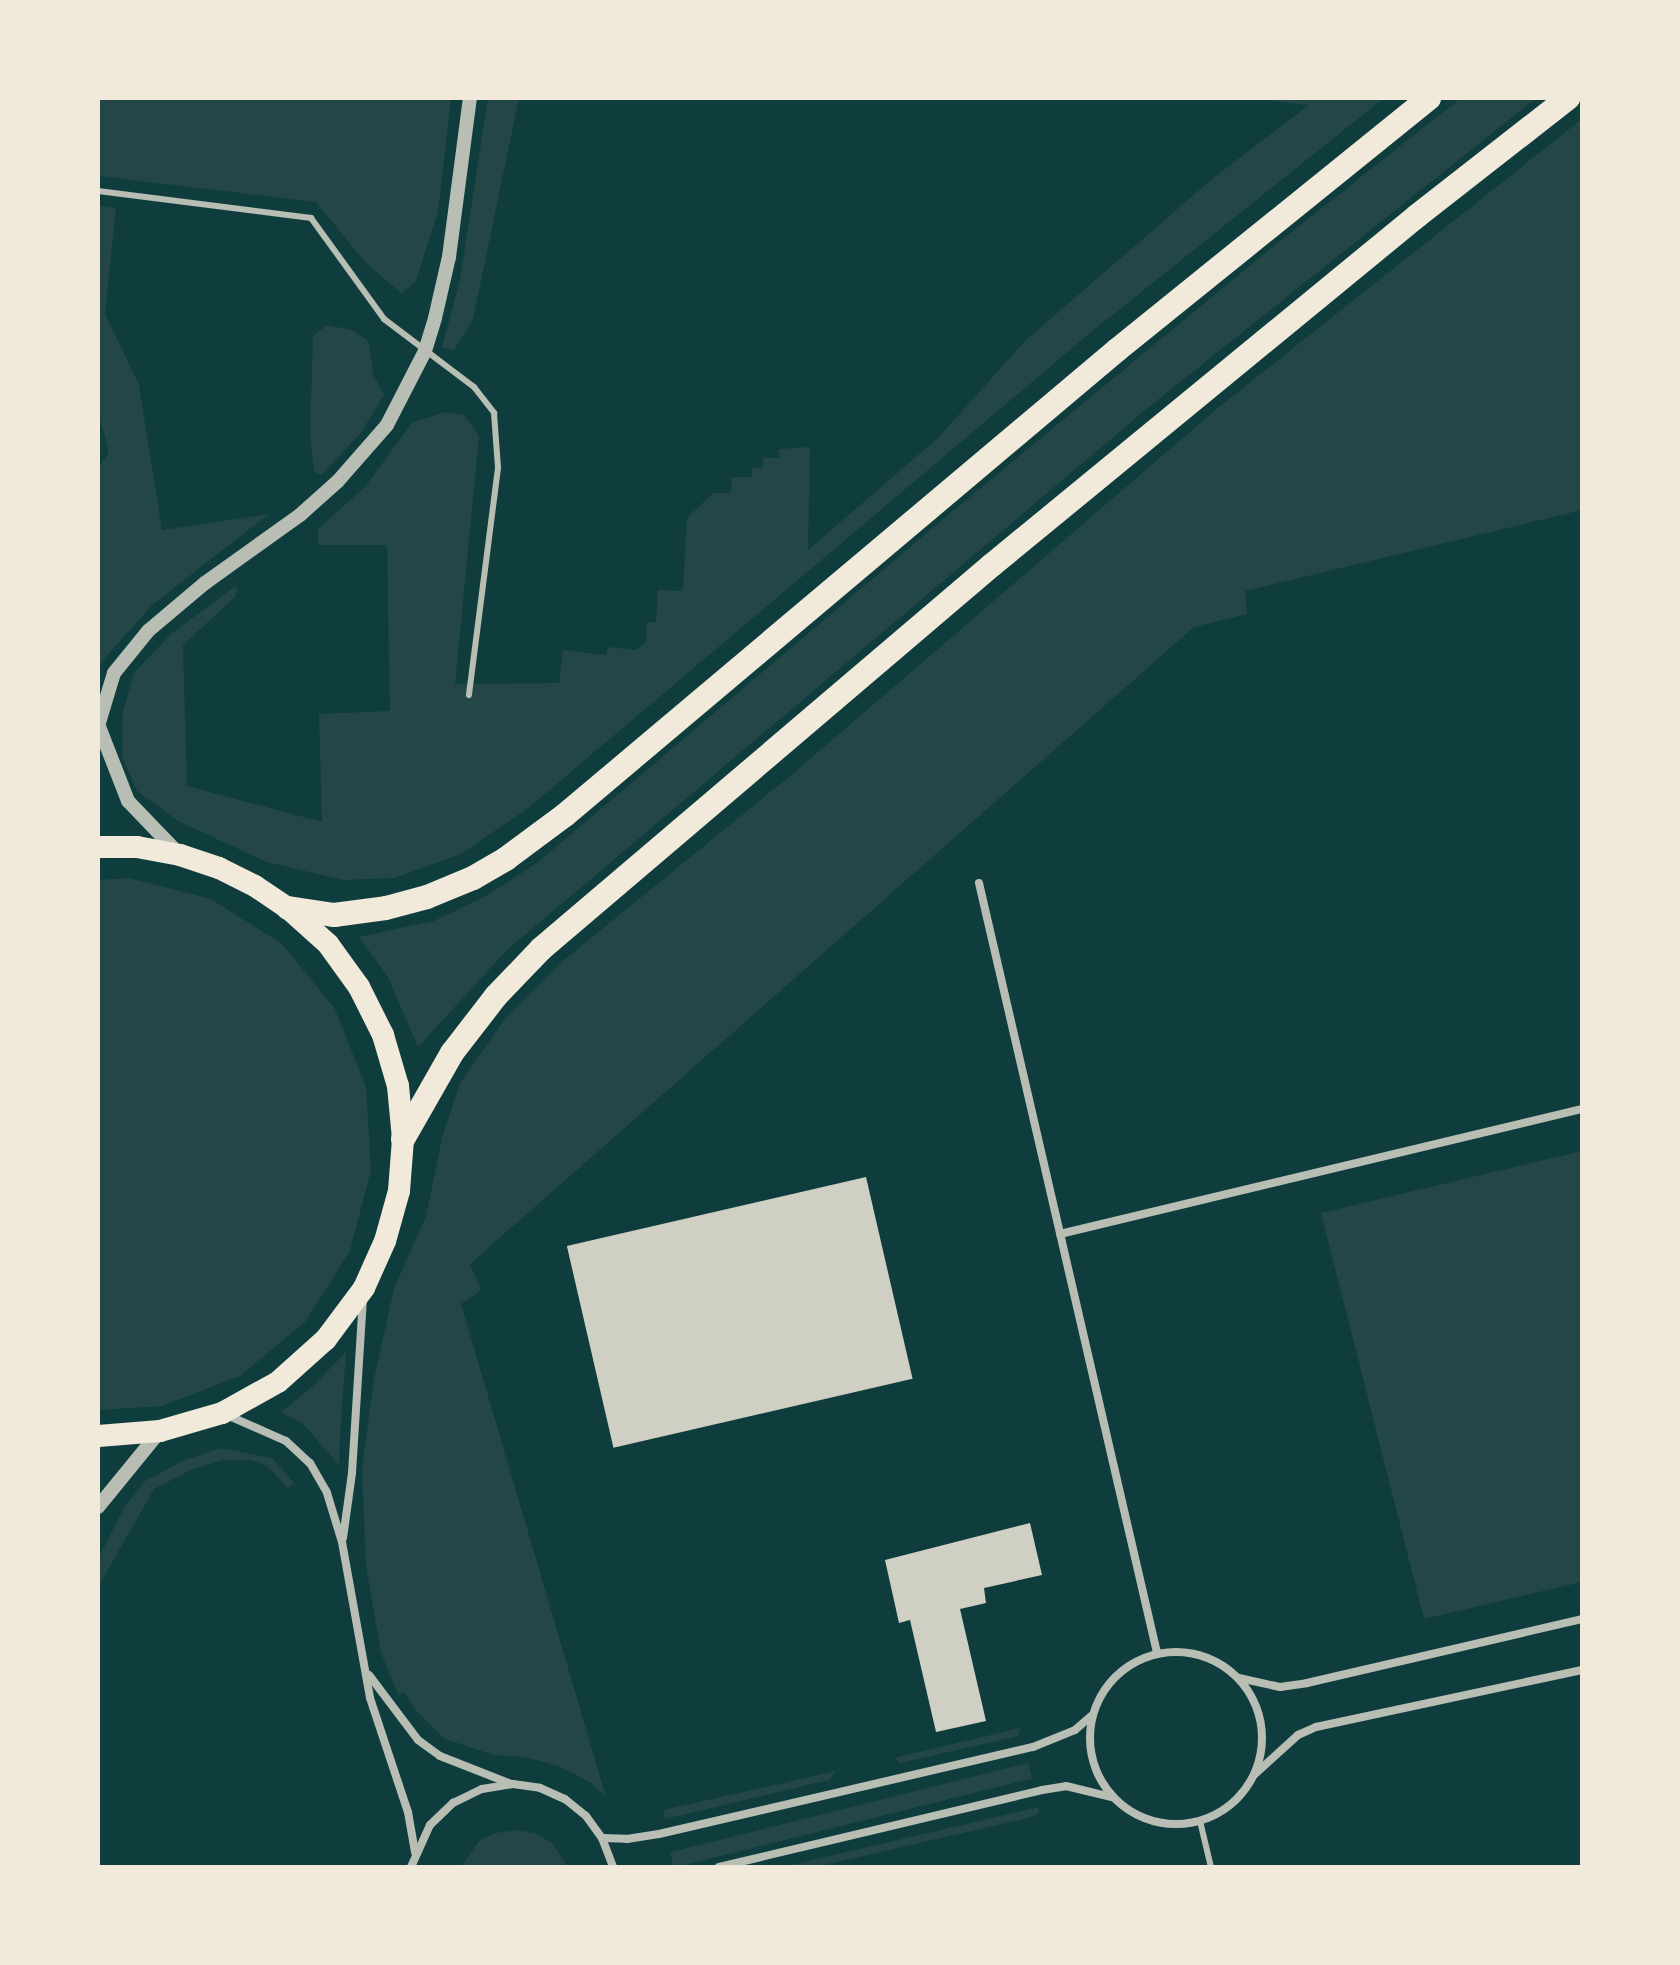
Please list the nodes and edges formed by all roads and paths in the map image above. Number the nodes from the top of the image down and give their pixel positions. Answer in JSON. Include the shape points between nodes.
{"nodes":[{"id":1,"x":470,"y":98,"type":"edge"},
{"id":2,"x":1429,"y":98,"type":"edge"},
{"id":3,"x":1568,"y":98,"type":"edge"},
{"id":4,"x":98,"y":191,"type":"edge"},
{"id":5,"x":425,"y":351,"type":"junction"},
{"id":6,"x":469,"y":695,"type":"dead end"},
{"id":7,"x":98,"y":725,"type":"edge"},
{"id":8,"x":98,"y":847,"type":"edge"},
{"id":9,"x":180,"y":855,"type":"junction"},
{"id":10,"x":979,"y":883,"type":"dead end"},
{"id":11,"x":288,"y":908,"type":"junction"},
{"id":12,"x":1582,"y":1109,"type":"edge"},
{"id":13,"x":403,"y":1139,"type":"junction"},
{"id":14,"x":1060,"y":1234,"type":"junction"},
{"id":15,"x":364,"y":1288,"type":"junction"},
{"id":16,"x":222,"y":1413,"type":"junction"},
{"id":17,"x":160,"y":1431,"type":"junction"},
{"id":18,"x":98,"y":1436,"type":"edge"},
{"id":19,"x":98,"y":1507,"type":"edge"},
{"id":20,"x":342,"y":1542,"type":"junction"},
{"id":21,"x":1582,"y":1619,"type":"edge"},
{"id":22,"x":1157,"y":1653,"type":"junction"},
{"id":23,"x":1582,"y":1670,"type":"edge"},
{"id":24,"x":368,"y":1674,"type":"junction"},
{"id":25,"x":1238,"y":1678,"type":"junction"},
{"id":26,"x":1092,"y":1715,"type":"junction"},
{"id":27,"x":1255,"y":1775,"type":"junction"},
{"id":28,"x":513,"y":1784,"type":"junction"},
{"id":29,"x":1113,"y":1798,"type":"junction"},
{"id":30,"x":1200,"y":1821,"type":"junction"},
{"id":31,"x":602,"y":1838,"type":"junction"},
{"id":32,"x":415,"y":1852,"type":"junction"},
{"id":33,"x":410,"y":1866,"type":"edge"},
{"id":34,"x":613,"y":1867,"type":"edge"},
{"id":35,"x":719,"y":1867,"type":"edge"},
{"id":36,"x":1211,"y":1867,"type":"edge"}],
"edges":[{"from":1,"to":5,"type":"street","via":[[449,257]]},
{"from":2,"to":11,"type":"highway","via":[[507,858],[462,883],[386,908],[334,915]]},
{"from":3,"to":13,"type":"highway","via":[[992,565],[541,949],[452,1053]]},
{"from":4,"to":5,"type":"lane","via":[[311,218],[384,319]]},
{"from":5,"to":6,"type":"lane","via":[[474,387],[494,413],[498,468]]},
{"from":5,"to":7,"type":"street","via":[[387,425],[338,481],[279,532],[173,608],[130,650],[114,673]]},
{"from":7,"to":9,"type":"street","via":[[128,801]]},
{"from":8,"to":9,"type":"highway"},
{"from":9,"to":11,"type":"highway","via":[[255,886]]},
{"from":10,"to":14,"type":"street"},
{"from":11,"to":13,"type":"highway","via":[[328,944],[377,1023],[398,1086]]},
{"from":12,"to":14,"type":"street"},
{"from":13,"to":15,"type":"highway","via":[[399,1191]]},
{"from":14,"to":22,"type":"street"},
{"from":15,"to":16,"type":"highway","via":[[326,1339],[278,1382]]},
{"from":15,"to":20,"type":"street","via":[[352,1473]]},
{"from":16,"to":17,"type":"highway"},
{"from":16,"to":20,"type":"street","via":[[286,1441],[310,1463],[327,1493]]},
{"from":17,"to":18,"type":"highway"},
{"from":17,"to":19,"type":"street"},
{"from":20,"to":24,"type":"street","via":[[355,1631]]},
{"from":21,"to":25,"type":"street","via":[[1307,1683],[1280,1687]]},
{"from":22,"to":25,"type":"street","via":[[1186,1652],[1215,1660]]},
{"from":22,"to":26,"type":"street","via":[[1116,1675]]},
{"from":23,"to":27,"type":"street","via":[[1316,1727],[1298,1735]]},
{"from":24,"to":28,"type":"street","via":[[418,1740],[440,1756]]},
{"from":24,"to":32,"type":"street","via":[[370,1698],[408,1812]]},
{"from":25,"to":27,"type":"street","via":[[1262,1724]]},
{"from":26,"to":29,"type":"street","via":[[1089,1745],[1096,1774]]},
{"from":26,"to":31,"type":"street","via":[[1075,1730],[1033,1747],[659,1834]]},
{"from":27,"to":30,"type":"street","via":[[1242,1795]]},
{"from":28,"to":31,"type":"street","via":[[565,1799]]},
{"from":28,"to":32,"type":"street","via":[[482,1789],[453,1803],[430,1825]]},
{"from":29,"to":30,"type":"street","via":[[1151,1822]]},
{"from":29,"to":35,"type":"street","via":[[1054,1788]]},
{"from":30,"to":36,"type":"lane"},
{"from":31,"to":34,"type":"street"},
{"from":32,"to":33,"type":"street"}]}
